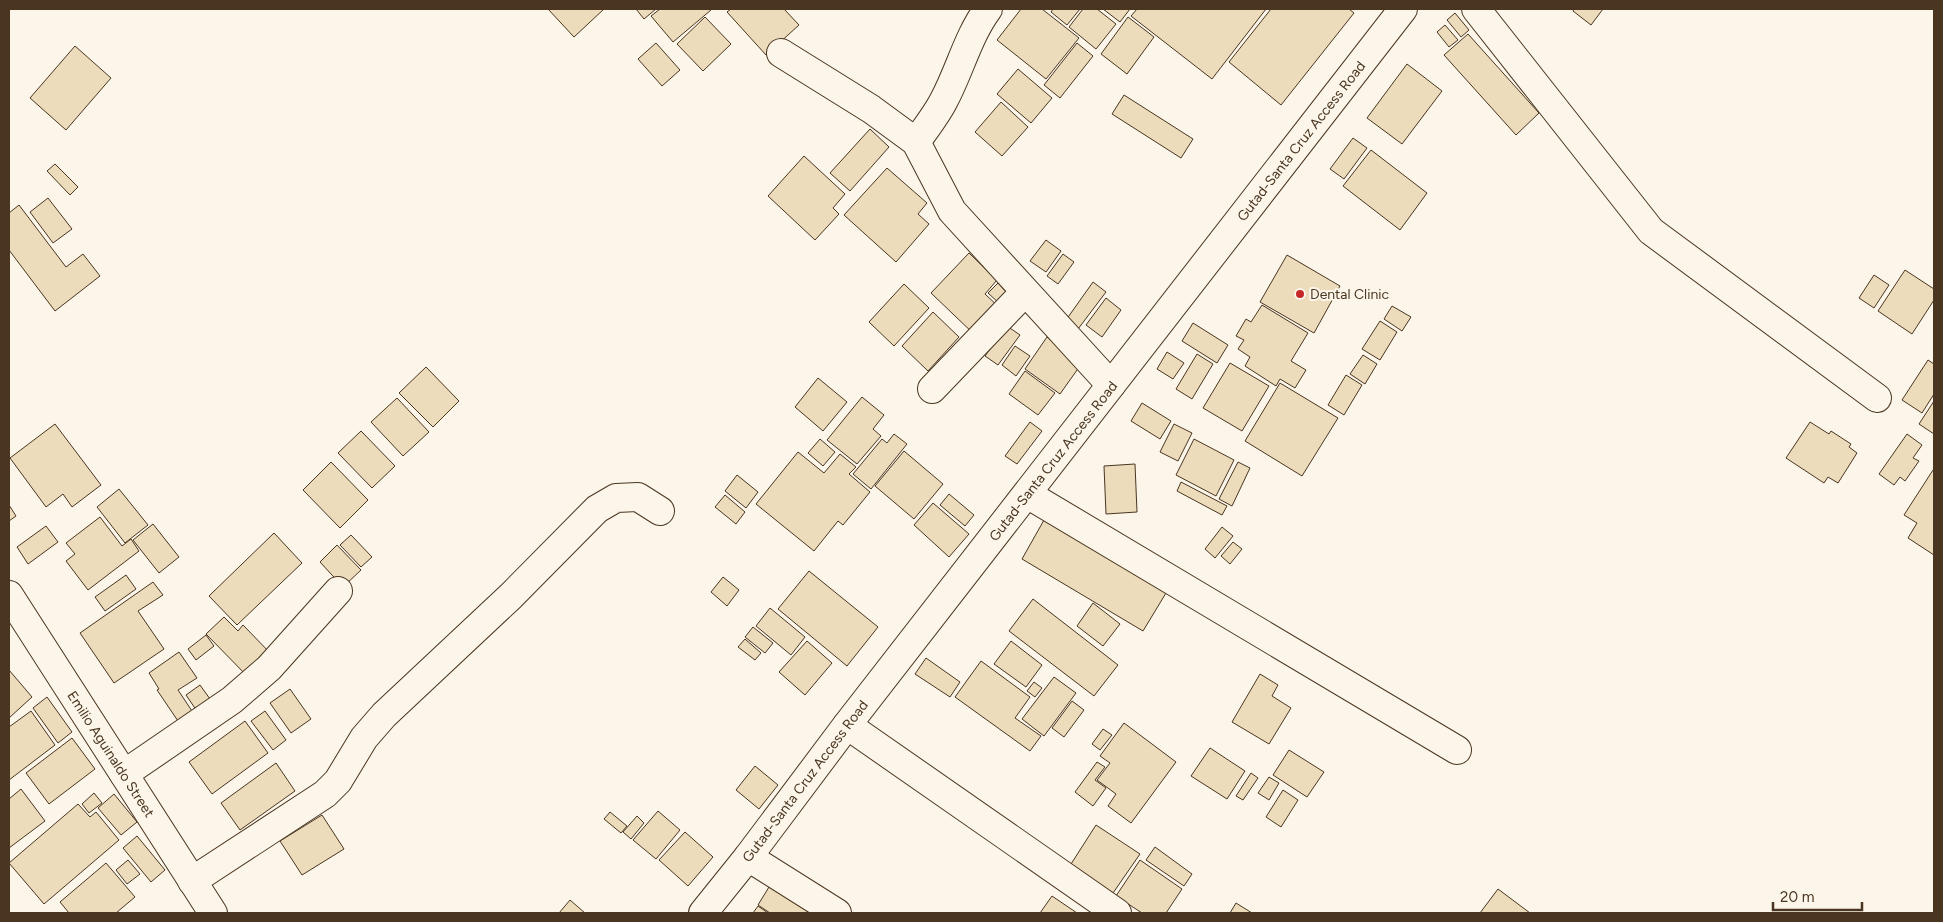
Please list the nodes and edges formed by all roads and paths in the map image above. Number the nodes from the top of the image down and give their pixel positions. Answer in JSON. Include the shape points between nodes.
{"nodes":[{"id":1,"x":988,"y":9,"type":"edge"},
{"id":2,"x":1403,"y":9,"type":"edge"},
{"id":3,"x":1476,"y":9,"type":"edge"},
{"id":4,"x":781,"y":53,"type":"dead end"},
{"id":5,"x":916,"y":142,"type":"junction"},
{"id":6,"x":1026,"y":292,"type":"junction"},
{"id":7,"x":1112,"y":385,"type":"junction"},
{"id":8,"x":932,"y":389,"type":"dead end"},
{"id":9,"x":1877,"y":398,"type":"dead end"},
{"id":10,"x":1027,"y":494,"type":"junction"},
{"id":11,"x":660,"y":511,"type":"dead end"},
{"id":12,"x":338,"y":591,"type":"dead end"},
{"id":13,"x":9,"y":596,"type":"edge"},
{"id":14,"x":847,"y":725,"type":"junction"},
{"id":15,"x":1456,"y":750,"type":"dead end"},
{"id":16,"x":124,"y":774,"type":"junction"},
{"id":17,"x":748,"y":857,"type":"junction"},
{"id":18,"x":192,"y":881,"type":"junction"},
{"id":19,"x":213,"y":913,"type":"edge"},
{"id":20,"x":703,"y":913,"type":"edge"},
{"id":21,"x":837,"y":913,"type":"edge"},
{"id":22,"x":1117,"y":913,"type":"edge"}],
"edges":[{"from":1,"to":5,"type":"street","via":[[971,36],[944,101]]},
{"from":2,"to":7,"type":"street","name":"Gutad-Santa Cruz Access Road"},
{"from":3,"to":9,"type":"street","via":[[1651,231]]},
{"from":4,"to":5,"type":"street","via":[[872,109]]},
{"from":5,"to":6,"type":"street","via":[[952,211]]},
{"from":6,"to":7,"type":"street"},
{"from":6,"to":8,"type":"street"},
{"from":7,"to":10,"type":"street","name":"Gutad-Santa Cruz Access Road"},
{"from":10,"to":14,"type":"street","name":"Gutad-Santa Cruz Access Road"},
{"from":10,"to":15,"type":"street"},
{"from":11,"to":18,"type":"street","via":[[638,497],[616,498],[597,509],[511,596],[384,715],[364,738],[338,781],[325,794]]},
{"from":12,"to":16,"type":"street","via":[[269,668],[232,700]]},
{"from":13,"to":16,"type":"street","name":"Emilio Aguinaldo Street"},
{"from":14,"to":17,"type":"street","name":"Gutad-Santa Cruz Access Road"},
{"from":14,"to":22,"type":"street"},
{"from":16,"to":18,"type":"street","name":"Emilio Aguinaldo Street"},
{"from":17,"to":20,"type":"street","name":"Gutad-Santa Cruz Access Road"},
{"from":17,"to":21,"type":"street"},
{"from":18,"to":19,"type":"street","name":"Emilio Aguinaldo Street"}]}
